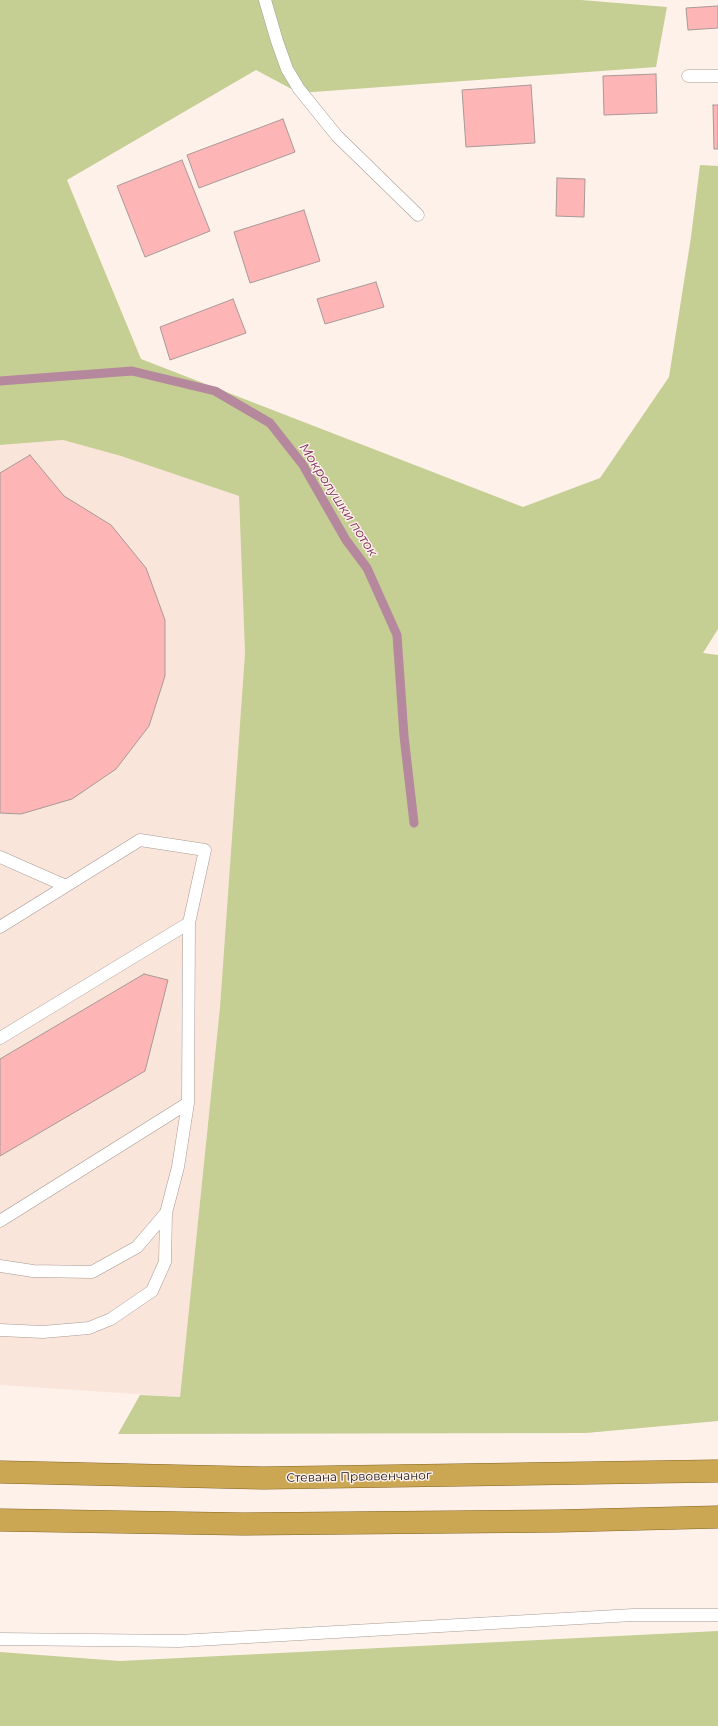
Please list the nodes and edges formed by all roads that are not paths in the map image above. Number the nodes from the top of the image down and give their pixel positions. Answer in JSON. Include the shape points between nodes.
{"nodes":[{"id":1,"x":265,"y":0,"type":"edge"},
{"id":2,"x":688,"y":76,"type":"dead end"},
{"id":3,"x":718,"y":76,"type":"edge"},
{"id":4,"x":418,"y":215,"type":"dead end"},
{"id":5,"x":0,"y":856,"type":"edge"},
{"id":6,"x":66,"y":886,"type":"junction"},
{"id":7,"x":188,"y":923,"type":"junction"},
{"id":8,"x":0,"y":927,"type":"edge"},
{"id":9,"x":0,"y":1038,"type":"edge"},
{"id":10,"x":188,"y":1103,"type":"junction"},
{"id":11,"x":166,"y":1213,"type":"junction"},
{"id":12,"x":0,"y":1221,"type":"edge"},
{"id":13,"x":0,"y":1266,"type":"edge"},
{"id":14,"x":0,"y":1330,"type":"edge"},
{"id":15,"x":718,"y":1471,"type":"edge"},
{"id":16,"x":0,"y":1472,"type":"edge"},
{"id":17,"x":718,"y":1517,"type":"edge"},
{"id":18,"x":0,"y":1520,"type":"edge"},
{"id":19,"x":718,"y":1615,"type":"edge"},
{"id":20,"x":0,"y":1639,"type":"edge"}],
"edges":[{"from":1,"to":4,"type":"lane","via":[[287,69],[299,89],[337,136]]},
{"from":2,"to":3,"type":"lane"},
{"from":5,"to":6,"type":"lane"},
{"from":6,"to":7,"type":"lane","via":[[140,840],[205,850]]},
{"from":6,"to":8,"type":"lane"},
{"from":7,"to":9,"type":"lane"},
{"from":7,"to":10,"type":"lane"},
{"from":10,"to":11,"type":"lane","via":[[178,1167]]},
{"from":10,"to":12,"type":"lane"},
{"from":11,"to":13,"type":"lane","via":[[137,1247],[92,1272],[33,1271]]},
{"from":11,"to":14,"type":"lane","via":[[166,1262],[152,1291],[111,1319],[89,1328],[43,1332]]},
{"from":15,"to":16,"type":"highway","name":"Стевана Првовенчаног","via":[[263,1478]]},
{"from":17,"to":18,"type":"highway","via":[[243,1524]]},
{"from":19,"to":20,"type":"lane","via":[[633,1615],[179,1642]]}]}
